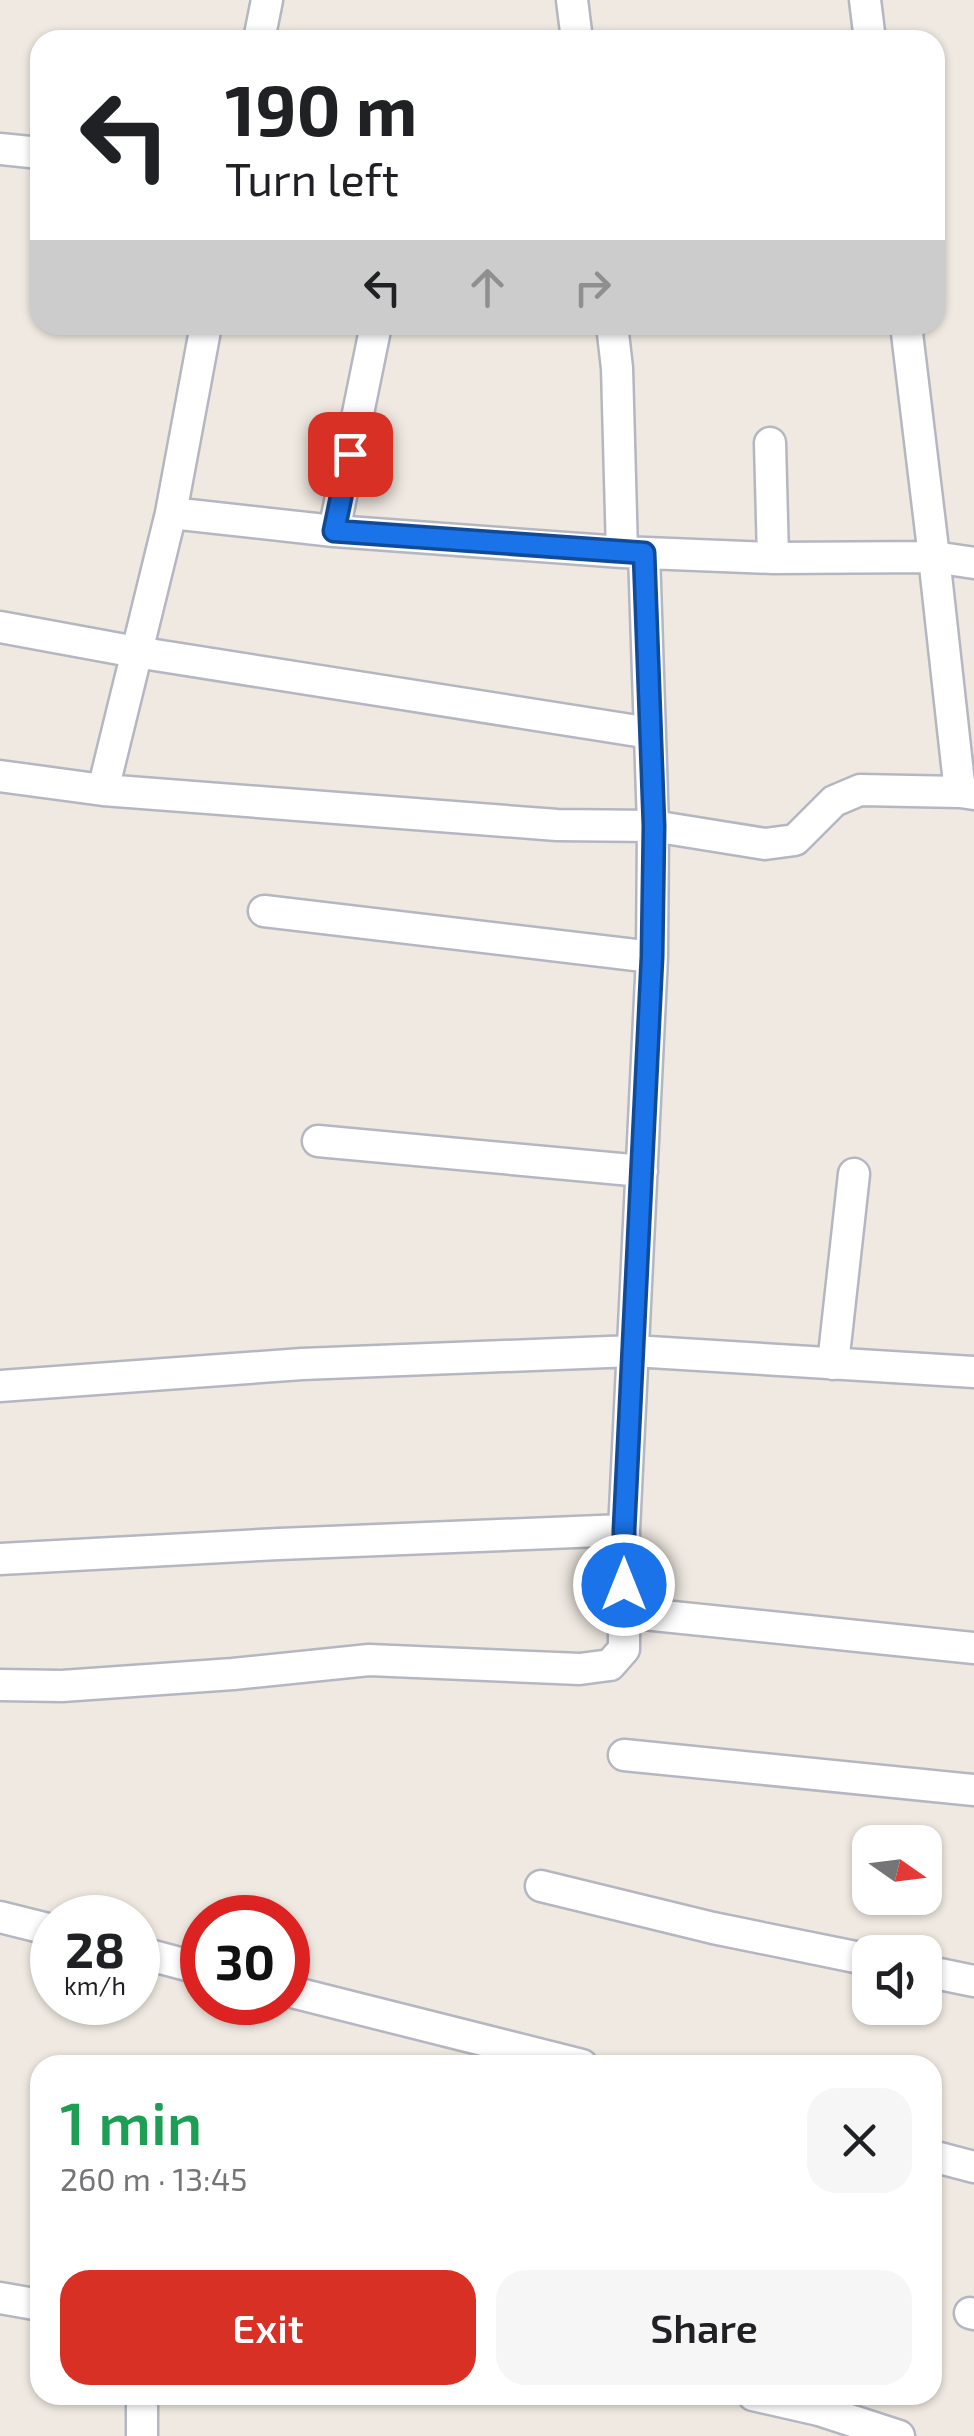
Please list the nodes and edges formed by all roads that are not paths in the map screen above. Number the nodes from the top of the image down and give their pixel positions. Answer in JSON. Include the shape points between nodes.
{"nodes":[{"id":1,"x":266,"y":0,"type":"edge"},
{"id":2,"x":572,"y":0,"type":"edge"},
{"id":3,"x":865,"y":0,"type":"edge"},
{"id":4,"x":261,"y":30,"type":"edge"},
{"id":5,"x":576,"y":30,"type":"edge"},
{"id":6,"x":869,"y":30,"type":"edge"},
{"id":7,"x":0,"y":149,"type":"edge"},
{"id":8,"x":30,"y":152,"type":"edge"},
{"id":9,"x":204,"y":335,"type":"edge"},
{"id":10,"x":374,"y":335,"type":"edge"},
{"id":11,"x":613,"y":335,"type":"edge"},
{"id":12,"x":907,"y":335,"type":"edge"},
{"id":13,"x":770,"y":442,"type":"dead end"},
{"id":14,"x":171,"y":513,"type":"junction"},
{"id":15,"x":334,"y":531,"type":"junction"},
{"id":16,"x":633,"y":553,"type":"junction"},
{"id":17,"x":934,"y":557,"type":"junction"},
{"id":18,"x":772,"y":558,"type":"junction"},
{"id":19,"x":974,"y":563,"type":"edge"},
{"id":20,"x":0,"y":627,"type":"edge"},
{"id":21,"x":136,"y":652,"type":"junction"},
{"id":22,"x":650,"y":733,"type":"junction"},
{"id":23,"x":0,"y":776,"type":"edge"},
{"id":24,"x":102,"y":790,"type":"junction"},
{"id":25,"x":967,"y":792,"type":"edge"},
{"id":26,"x":654,"y":826,"type":"junction"},
{"id":27,"x":264,"y":912,"type":"dead end"},
{"id":28,"x":652,"y":957,"type":"junction"},
{"id":29,"x":318,"y":1141,"type":"dead end"},
{"id":30,"x":642,"y":1172,"type":"junction"},
{"id":31,"x":854,"y":1174,"type":"dead end"},
{"id":32,"x":633,"y":1351,"type":"junction"},
{"id":33,"x":833,"y":1364,"type":"junction"},
{"id":34,"x":974,"y":1372,"type":"edge"},
{"id":35,"x":0,"y":1386,"type":"edge"},
{"id":36,"x":624,"y":1530,"type":"junction"},
{"id":37,"x":0,"y":1560,"type":"edge"},
{"id":38,"x":624,"y":1612,"type":"junction"},
{"id":39,"x":974,"y":1648,"type":"edge"},
{"id":40,"x":0,"y":1685,"type":"edge"},
{"id":41,"x":624,"y":1755,"type":"dead end"},
{"id":42,"x":974,"y":1790,"type":"edge"},
{"id":43,"x":541,"y":1886,"type":"dead end"},
{"id":44,"x":0,"y":1917,"type":"edge"},
{"id":45,"x":30,"y":1924,"type":"edge"},
{"id":46,"x":852,"y":1956,"type":"edge"},
{"id":47,"x":942,"y":1974,"type":"edge"},
{"id":48,"x":974,"y":1981,"type":"edge"},
{"id":49,"x":310,"y":1997,"type":"edge"},
{"id":50,"x":542,"y":2055,"type":"edge"},
{"id":51,"x":942,"y":2159,"type":"edge"},
{"id":52,"x":974,"y":2167,"type":"edge"},
{"id":53,"x":0,"y":2298,"type":"edge"},
{"id":54,"x":30,"y":2303,"type":"edge"},
{"id":55,"x":142,"y":2405,"type":"edge"},
{"id":56,"x":797,"y":2405,"type":"edge"},
{"id":57,"x":142,"y":2436,"type":"edge"},
{"id":58,"x":899,"y":2436,"type":"edge"}],
"edges":[{"from":1,"to":4,"type":"street"},
{"from":2,"to":5,"type":"street"},
{"from":3,"to":6,"type":"street"},
{"from":7,"to":8,"type":"street"},
{"from":9,"to":14,"type":"street"},
{"from":10,"to":15,"type":"street"},
{"from":11,"to":16,"type":"street"},
{"from":12,"to":17,"type":"street"},
{"from":13,"to":18,"type":"street"},
{"from":14,"to":15,"type":"street"},
{"from":14,"to":21,"type":"street"},
{"from":15,"to":16,"type":"street"},
{"from":16,"to":18,"type":"street"},
{"from":16,"to":22,"type":"street"},
{"from":17,"to":18,"type":"street"},
{"from":17,"to":19,"type":"street"},
{"from":17,"to":25,"type":"street"},
{"from":20,"to":21,"type":"street"},
{"from":21,"to":22,"type":"street"},
{"from":21,"to":24,"type":"street"},
{"from":22,"to":26,"type":"street"},
{"from":23,"to":24,"type":"street"},
{"from":24,"to":26,"type":"street","via":[[557,825]]},
{"from":25,"to":26,"type":"street","via":[[860,790],[834,802],[795,840],[765,844]]},
{"from":26,"to":28,"type":"street"},
{"from":27,"to":28,"type":"street"},
{"from":28,"to":30,"type":"street"},
{"from":29,"to":30,"type":"street"},
{"from":30,"to":32,"type":"street"},
{"from":31,"to":33,"type":"street"},
{"from":32,"to":33,"type":"street"},
{"from":32,"to":35,"type":"street","via":[[302,1364]]},
{"from":32,"to":36,"type":"street"},
{"from":33,"to":34,"type":"street"},
{"from":36,"to":37,"type":"street"},
{"from":36,"to":38,"type":"street"},
{"from":38,"to":39,"type":"street"},
{"from":38,"to":40,"type":"street","via":[[624,1649],[610,1665],[580,1669],[369,1660],[62,1686]]},
{"from":41,"to":42,"type":"street"},
{"from":43,"to":46,"type":"street"},
{"from":44,"to":45,"type":"street"},
{"from":47,"to":48,"type":"street"},
{"from":49,"to":50,"type":"street"},
{"from":51,"to":52,"type":"street"},
{"from":53,"to":54,"type":"street"},
{"from":55,"to":57,"type":"street"},
{"from":56,"to":58,"type":"street"}]}
